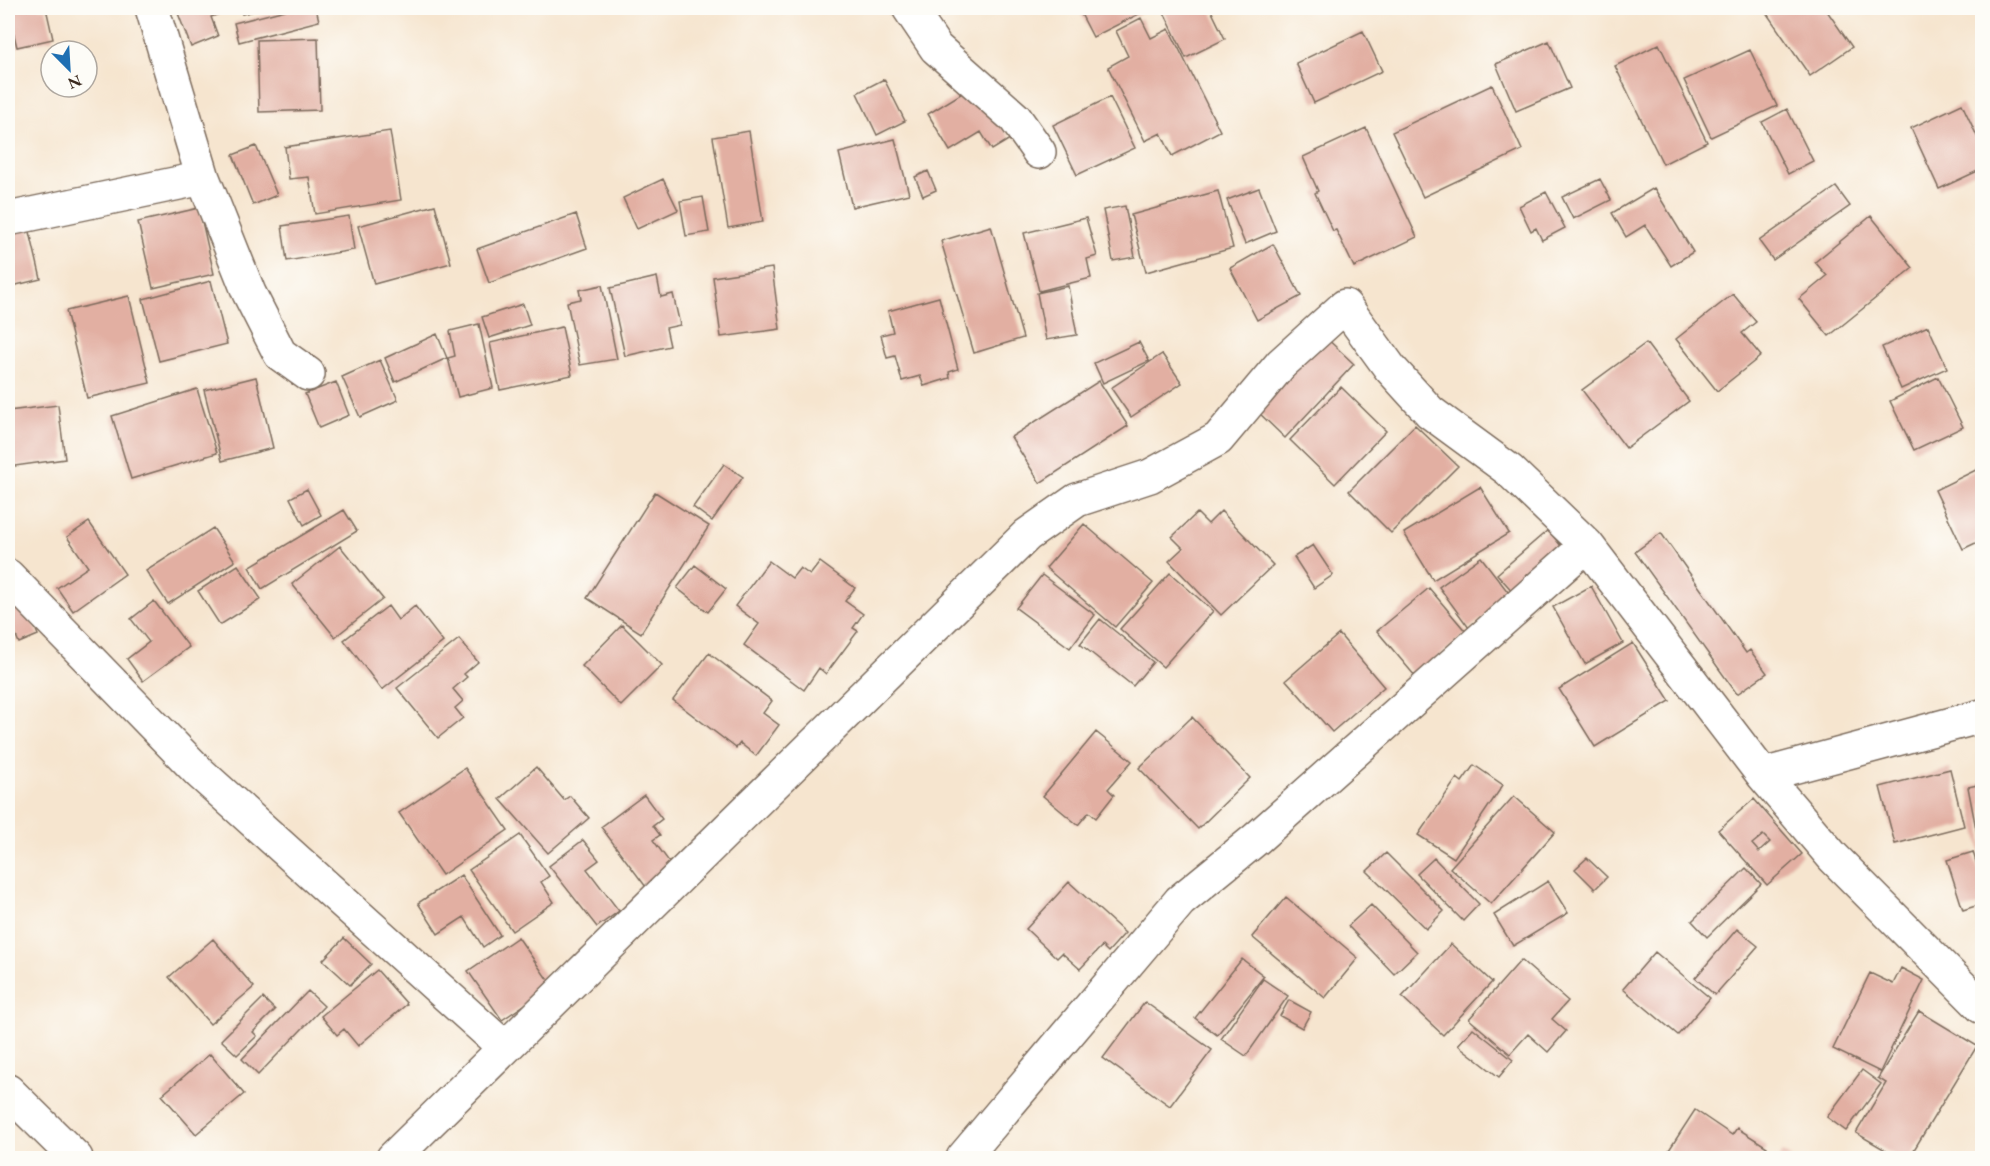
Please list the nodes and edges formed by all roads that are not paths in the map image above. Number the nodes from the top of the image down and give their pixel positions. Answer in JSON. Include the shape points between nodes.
{"nodes":[{"id":1,"x":152,"y":8,"type":"edge"},
{"id":2,"x":909,"y":8,"type":"edge"},
{"id":3,"x":1039,"y":152,"type":"dead end"},
{"id":4,"x":203,"y":178,"type":"junction"},
{"id":5,"x":8,"y":219,"type":"edge"},
{"id":6,"x":308,"y":374,"type":"dead end"},
{"id":7,"x":1587,"y":545,"type":"junction"},
{"id":8,"x":8,"y":576,"type":"edge"},
{"id":9,"x":1983,"y":716,"type":"edge"},
{"id":10,"x":1764,"y":775,"type":"junction"},
{"id":11,"x":1983,"y":1007,"type":"edge"},
{"id":12,"x":505,"y":1048,"type":"junction"},
{"id":13,"x":8,"y":1091,"type":"edge"},
{"id":14,"x":76,"y":1158,"type":"edge"},
{"id":15,"x":393,"y":1158,"type":"edge"},
{"id":16,"x":963,"y":1158,"type":"edge"}],
"edges":[{"from":1,"to":4,"type":"street"},
{"from":2,"to":3,"type":"street","via":[[936,48],[1015,117]]},
{"from":4,"to":5,"type":"street"},
{"from":4,"to":6,"type":"street","via":[[249,293],[280,354]]},
{"from":7,"to":10,"type":"street"},
{"from":7,"to":12,"type":"street","via":[[1509,470],[1430,412],[1390,368],[1345,306],[1281,364],[1218,440],[1150,476],[1077,500],[1027,535]]},
{"from":7,"to":16,"type":"street","via":[[1265,831],[1179,901]]},
{"from":8,"to":12,"type":"street","via":[[200,773]]},
{"from":9,"to":10,"type":"street"},
{"from":10,"to":11,"type":"street","via":[[1833,856]]},
{"from":12,"to":15,"type":"street"},
{"from":13,"to":14,"type":"street"}]}
